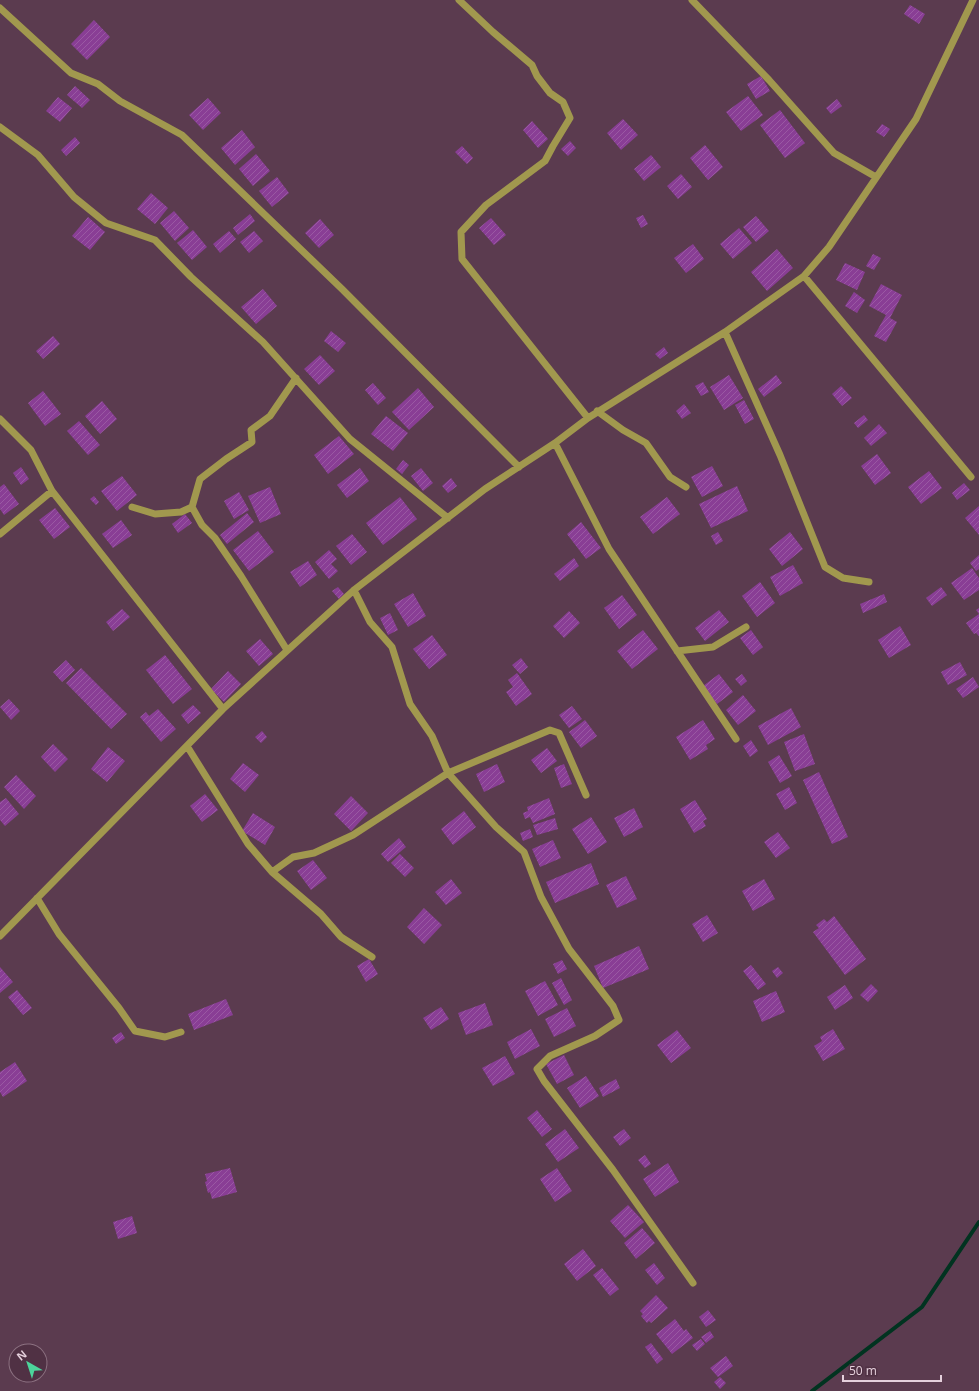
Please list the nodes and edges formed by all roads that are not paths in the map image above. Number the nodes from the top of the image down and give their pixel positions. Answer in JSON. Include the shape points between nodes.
{"nodes":[{"id":1,"x":459,"y":0,"type":"edge"},
{"id":2,"x":692,"y":0,"type":"edge"},
{"id":3,"x":973,"y":0,"type":"edge"},
{"id":4,"x":0,"y":8,"type":"edge"},
{"id":5,"x":0,"y":127,"type":"edge"},
{"id":6,"x":876,"y":177,"type":"junction"},
{"id":7,"x":804,"y":276,"type":"junction"},
{"id":8,"x":725,"y":332,"type":"junction"},
{"id":9,"x":296,"y":378,"type":"junction"},
{"id":10,"x":597,"y":411,"type":"junction"},
{"id":11,"x":588,"y":418,"type":"junction"},
{"id":12,"x":0,"y":419,"type":"edge"},
{"id":13,"x":555,"y":443,"type":"junction"},
{"id":14,"x":519,"y":466,"type":"junction"},
{"id":15,"x":971,"y":477,"type":"dead end"},
{"id":16,"x":686,"y":487,"type":"dead end"},
{"id":17,"x":52,"y":492,"type":"junction"},
{"id":18,"x":132,"y":507,"type":"dead end"},
{"id":19,"x":192,"y":507,"type":"junction"},
{"id":20,"x":448,"y":518,"type":"junction"},
{"id":21,"x":0,"y":534,"type":"edge"},
{"id":22,"x":869,"y":582,"type":"dead end"},
{"id":23,"x":354,"y":590,"type":"junction"},
{"id":24,"x":746,"y":626,"type":"dead end"},
{"id":25,"x":287,"y":650,"type":"junction"},
{"id":26,"x":677,"y":651,"type":"junction"},
{"id":27,"x":223,"y":709,"type":"junction"},
{"id":28,"x":736,"y":739,"type":"dead end"},
{"id":29,"x":187,"y":746,"type":"junction"},
{"id":30,"x":448,"y":773,"type":"junction"},
{"id":31,"x":586,"y":795,"type":"dead end"},
{"id":32,"x":272,"y":872,"type":"junction"},
{"id":33,"x":37,"y":898,"type":"junction"},
{"id":34,"x":0,"y":936,"type":"edge"},
{"id":35,"x":372,"y":957,"type":"dead end"},
{"id":36,"x":181,"y":1032,"type":"dead end"},
{"id":37,"x":693,"y":1283,"type":"dead end"}],
"edges":[{"from":1,"to":11,"type":"street","via":[[532,65],[550,93],[563,102],[570,118],[545,161],[486,205],[461,232],[462,259]]},
{"from":2,"to":6,"type":"street","via":[[769,80],[834,153]]},
{"from":3,"to":6,"type":"street","via":[[916,119]]},
{"from":4,"to":14,"type":"street","via":[[71,73],[98,84],[120,101],[182,135],[342,289]]},
{"from":5,"to":9,"type":"street","via":[[38,155],[74,197],[106,223],[155,240],[191,277],[263,342]]},
{"from":6,"to":7,"type":"street","via":[[829,247]]},
{"from":7,"to":8,"type":"street"},
{"from":7,"to":15,"type":"street"},
{"from":8,"to":10,"type":"street"},
{"from":8,"to":22,"type":"street","via":[[780,455],[824,567],[843,578]]},
{"from":9,"to":19,"type":"street","via":[[270,416],[252,430],[252,442],[200,479]]},
{"from":9,"to":20,"type":"street","via":[[350,439]]},
{"from":10,"to":11,"type":"street"},
{"from":10,"to":16,"type":"street","via":[[646,443],[670,477]]},
{"from":11,"to":13,"type":"street"},
{"from":12,"to":17,"type":"street","via":[[31,450]]},
{"from":13,"to":14,"type":"street"},
{"from":13,"to":26,"type":"street","via":[[608,549]]},
{"from":14,"to":20,"type":"street"},
{"from":17,"to":21,"type":"street"},
{"from":17,"to":27,"type":"street"},
{"from":18,"to":19,"type":"street","via":[[155,514],[181,512]]},
{"from":19,"to":25,"type":"street","via":[[202,525],[215,538],[241,576]]},
{"from":20,"to":23,"type":"street"},
{"from":23,"to":25,"type":"street"},
{"from":23,"to":30,"type":"street","via":[[370,622],[392,648],[410,704],[432,736]]},
{"from":24,"to":26,"type":"street","via":[[713,647]]},
{"from":25,"to":27,"type":"street"},
{"from":26,"to":28,"type":"street"},
{"from":27,"to":29,"type":"street"},
{"from":29,"to":32,"type":"street","via":[[248,844]]},
{"from":29,"to":33,"type":"street"},
{"from":30,"to":31,"type":"street","via":[[550,730],[559,733]]},
{"from":30,"to":32,"type":"street","via":[[353,835],[314,853],[293,857]]},
{"from":30,"to":37,"type":"street","via":[[496,827],[524,852],[541,897],[569,949],[613,1006],[618,1020],[595,1036],[550,1056],[537,1069]]},
{"from":32,"to":35,"type":"street","via":[[321,914],[341,937]]},
{"from":33,"to":34,"type":"street"},
{"from":33,"to":36,"type":"street","via":[[59,934],[135,1031],[165,1037]]}]}
